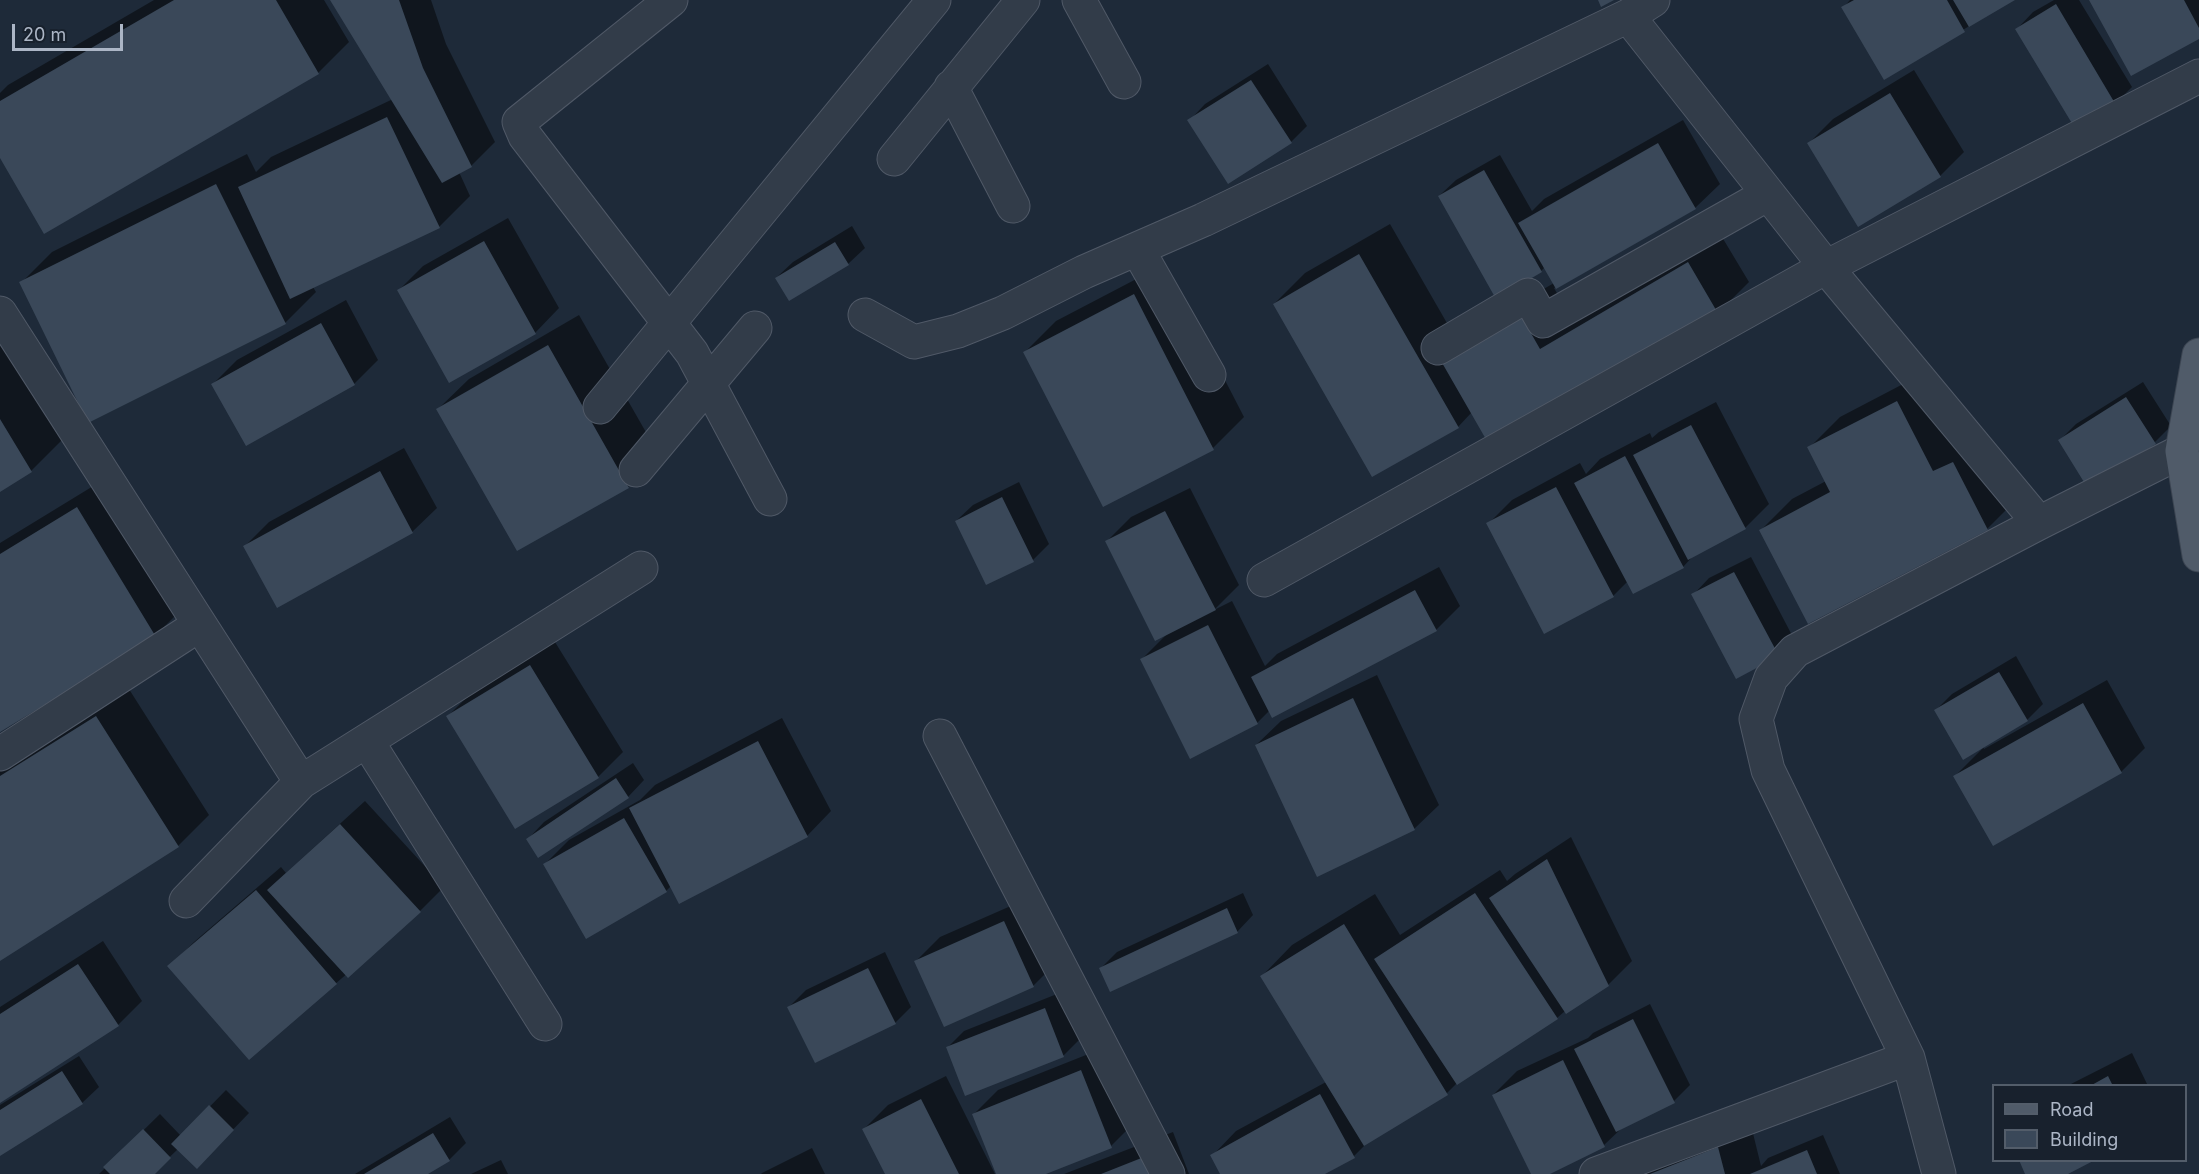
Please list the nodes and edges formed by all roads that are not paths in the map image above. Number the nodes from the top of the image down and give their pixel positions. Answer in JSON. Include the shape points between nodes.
{"nodes":[{"id":1,"x":670,"y":0,"type":"edge"},
{"id":2,"x":934,"y":0,"type":"edge"},
{"id":3,"x":1023,"y":0,"type":"edge"},
{"id":4,"x":1079,"y":0,"type":"edge"},
{"id":5,"x":1641,"y":8,"type":"edge"},
{"id":6,"x":2199,"y":76,"type":"edge"},
{"id":7,"x":1124,"y":82,"type":"dead end"},
{"id":8,"x":951,"y":87,"type":"junction"},
{"id":9,"x":894,"y":159,"type":"dead end"},
{"id":10,"x":1768,"y":194,"type":"junction"},
{"id":11,"x":1013,"y":206,"type":"dead end"},
{"id":12,"x":1138,"y":249,"type":"junction"},
{"id":13,"x":1826,"y":267,"type":"junction"},
{"id":14,"x":0,"y":313,"type":"edge"},
{"id":15,"x":865,"y":315,"type":"dead end"},
{"id":16,"x":669,"y":322,"type":"junction"},
{"id":17,"x":755,"y":328,"type":"dead end"},
{"id":18,"x":1438,"y":348,"type":"dead end"},
{"id":19,"x":2199,"y":355,"type":"edge"},
{"id":20,"x":1209,"y":375,"type":"dead end"},
{"id":21,"x":709,"y":384,"type":"junction"},
{"id":22,"x":600,"y":407,"type":"dead end"},
{"id":23,"x":2181,"y":451,"type":"junction"},
{"id":24,"x":636,"y":470,"type":"dead end"},
{"id":25,"x":770,"y":499,"type":"dead end"},
{"id":26,"x":2038,"y":523,"type":"junction"},
{"id":27,"x":2199,"y":555,"type":"edge"},
{"id":28,"x":641,"y":568,"type":"dead end"},
{"id":29,"x":1264,"y":580,"type":"dead end"},
{"id":30,"x":199,"y":625,"type":"junction"},
{"id":31,"x":940,"y":736,"type":"dead end"},
{"id":32,"x":367,"y":741,"type":"junction"},
{"id":33,"x":0,"y":754,"type":"edge"},
{"id":34,"x":301,"y":782,"type":"junction"},
{"id":35,"x":186,"y":902,"type":"dead end"},
{"id":36,"x":545,"y":1024,"type":"dead end"},
{"id":37,"x":1908,"y":1058,"type":"junction"},
{"id":38,"x":1168,"y":1174,"type":"edge"},
{"id":39,"x":1596,"y":1174,"type":"edge"},
{"id":40,"x":1939,"y":1174,"type":"edge"}],
"edges":[{"from":1,"to":16,"type":"street","via":[[519,122],[525,136]]},
{"from":2,"to":16,"type":"street"},
{"from":3,"to":8,"type":"street"},
{"from":4,"to":7,"type":"street"},
{"from":5,"to":10,"type":"street"},
{"from":5,"to":12,"type":"street"},
{"from":6,"to":13,"type":"street"},
{"from":8,"to":9,"type":"street"},
{"from":8,"to":11,"type":"street"},
{"from":10,"to":13,"type":"street"},
{"from":10,"to":18,"type":"street","via":[[1543,321],[1528,295]]},
{"from":12,"to":15,"type":"street","via":[[958,332],[914,342]]},
{"from":12,"to":20,"type":"street"},
{"from":13,"to":26,"type":"street"},
{"from":13,"to":29,"type":"street"},
{"from":14,"to":30,"type":"street"},
{"from":16,"to":21,"type":"street"},
{"from":16,"to":22,"type":"street"},
{"from":17,"to":21,"type":"street"},
{"from":19,"to":23,"type":"main road"},
{"from":21,"to":24,"type":"street"},
{"from":21,"to":25,"type":"street"},
{"from":23,"to":26,"type":"street"},
{"from":23,"to":27,"type":"main road"},
{"from":26,"to":37,"type":"street","via":[[1795,651],[1771,678],[1756,719],[1768,770]]},
{"from":28,"to":32,"type":"street"},
{"from":30,"to":33,"type":"street"},
{"from":30,"to":34,"type":"street"},
{"from":31,"to":38,"type":"street"},
{"from":32,"to":34,"type":"street"},
{"from":32,"to":36,"type":"street"},
{"from":34,"to":35,"type":"street"},
{"from":37,"to":39,"type":"street"},
{"from":37,"to":40,"type":"street"}]}
